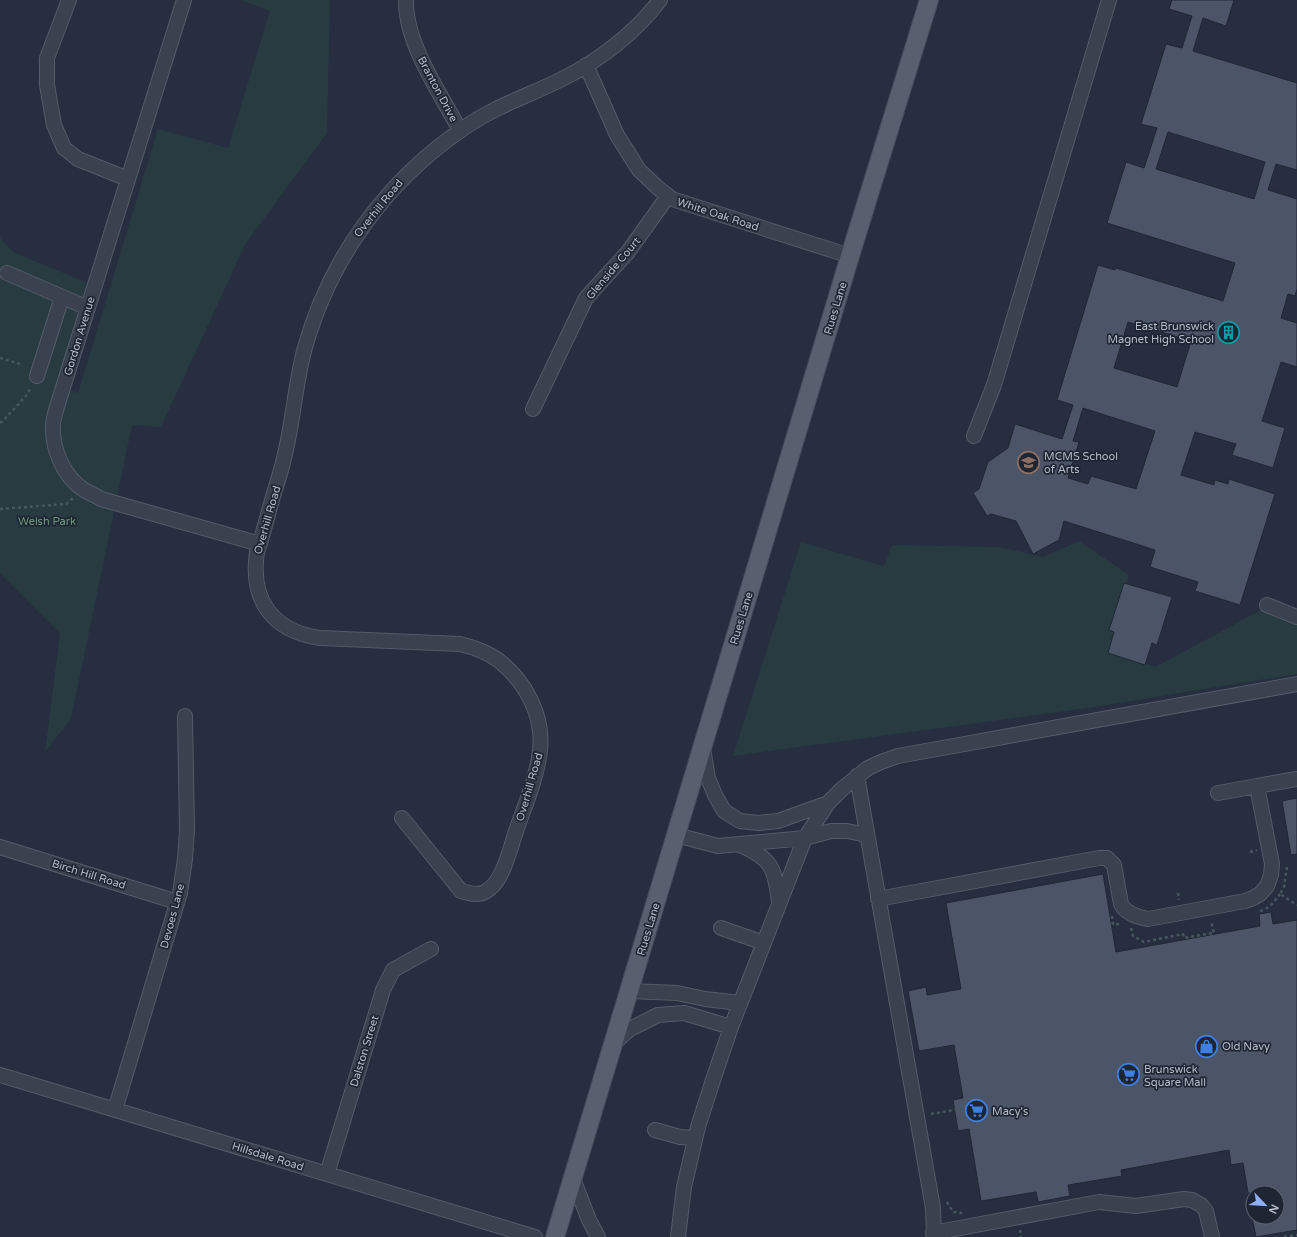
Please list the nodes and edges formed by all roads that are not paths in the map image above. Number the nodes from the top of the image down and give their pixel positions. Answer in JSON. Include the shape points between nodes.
{"nodes":[{"id":1,"x":69,"y":0,"type":"edge"},
{"id":2,"x":184,"y":0,"type":"edge"},
{"id":3,"x":406,"y":0,"type":"edge"},
{"id":4,"x":660,"y":0,"type":"edge"},
{"id":5,"x":929,"y":0,"type":"edge"},
{"id":6,"x":1109,"y":0,"type":"edge"},
{"id":7,"x":586,"y":65,"type":"junction"},
{"id":8,"x":460,"y":130,"type":"junction"},
{"id":9,"x":128,"y":179,"type":"junction"},
{"id":10,"x":668,"y":196,"type":"junction"},
{"id":11,"x":850,"y":256,"type":"junction"},
{"id":12,"x":7,"y":273,"type":"dead end"},
{"id":13,"x":62,"y":297,"type":"junction"},
{"id":14,"x":88,"y":308,"type":"junction"},
{"id":15,"x":37,"y":376,"type":"road end"},
{"id":16,"x":533,"y":409,"type":"dead end"},
{"id":17,"x":974,"y":436,"type":"dead end"},
{"id":18,"x":260,"y":544,"type":"junction"},
{"id":19,"x":1267,"y":605,"type":"dead end"},
{"id":20,"x":1297,"y":617,"type":"edge"},
{"id":21,"x":1297,"y":684,"type":"edge"},
{"id":22,"x":185,"y":716,"type":"dead end"},
{"id":23,"x":703,"y":747,"type":"junction"},
{"id":24,"x":857,"y":776,"type":"junction"},
{"id":25,"x":1297,"y":779,"type":"edge"},
{"id":26,"x":1257,"y":786,"type":"junction"},
{"id":27,"x":1218,"y":793,"type":"dead end"},
{"id":28,"x":828,"y":803,"type":"junction"},
{"id":29,"x":402,"y":818,"type":"dead end"},
{"id":30,"x":676,"y":835,"type":"junction"},
{"id":31,"x":867,"y":835,"type":"junction"},
{"id":32,"x":805,"y":838,"type":"junction"},
{"id":33,"x":737,"y":844,"type":"junction"},
{"id":34,"x":0,"y":847,"type":"edge"},
{"id":35,"x":878,"y":899,"type":"junction"},
{"id":36,"x":177,"y":902,"type":"junction"},
{"id":37,"x":779,"y":904,"type":"junction"},
{"id":38,"x":721,"y":928,"type":"dead end"},
{"id":39,"x":764,"y":943,"type":"junction"},
{"id":40,"x":431,"y":949,"type":"dead end"},
{"id":41,"x":629,"y":991,"type":"junction"},
{"id":42,"x":740,"y":1004,"type":"junction"},
{"id":43,"x":731,"y":1027,"type":"junction"},
{"id":44,"x":613,"y":1044,"type":"junction"},
{"id":45,"x":0,"y":1076,"type":"edge"},
{"id":46,"x":115,"y":1110,"type":"junction"},
{"id":47,"x":655,"y":1130,"type":"dead end"},
{"id":48,"x":695,"y":1138,"type":"junction"},
{"id":49,"x":327,"y":1174,"type":"junction"},
{"id":50,"x":573,"y":1179,"type":"junction"},
{"id":51,"x":934,"y":1235,"type":"edge"},
{"id":52,"x":677,"y":1236,"type":"edge"},
{"id":53,"x":535,"y":1237,"type":"edge"},
{"id":54,"x":555,"y":1237,"type":"edge"},
{"id":55,"x":598,"y":1237,"type":"edge"},
{"id":56,"x":1212,"y":1237,"type":"edge"}],
"edges":[{"from":1,"to":9,"type":"street","via":[[47,58],[47,85],[54,125],[64,148],[78,159]]},
{"from":2,"to":9,"type":"street","name":"Gordon Avenue"},
{"from":3,"to":8,"type":"street","name":"Branton Drive","via":[[409,22],[419,54]]},
{"from":4,"to":7,"type":"street","name":"Overhill Road","via":[[637,26]]},
{"from":5,"to":11,"type":"main road","name":"Rues Lane"},
{"from":6,"to":17,"type":"street","via":[[994,385]]},
{"from":7,"to":8,"type":"street","name":"Overhill Road","via":[[564,78],[498,107]]},
{"from":7,"to":10,"type":"street","name":"White Oak Road","via":[[617,135],[639,170]]},
{"from":8,"to":18,"type":"street","name":"Overhill Road","via":[[402,178],[352,240],[333,275],[317,312],[305,350],[284,458]]},
{"from":9,"to":14,"type":"street","name":"Gordon Avenue"},
{"from":10,"to":11,"type":"street","name":"White Oak Road"},
{"from":10,"to":16,"type":"street","name":"Glenside Court","via":[[628,252],[586,298]]},
{"from":11,"to":23,"type":"main road","name":"Rues Lane"},
{"from":12,"to":13,"type":"street"},
{"from":13,"to":14,"type":"street"},
{"from":13,"to":15,"type":"street"},
{"from":14,"to":18,"type":"street","name":"Gordon Avenue","via":[[53,425],[54,441],[65,470],[74,482],[101,499]]},
{"from":18,"to":29,"type":"street","name":"Overhill Road","via":[[255,566],[260,595],[270,613],[292,631],[320,638],[470,646],[498,660],[514,674],[526,690],[535,709],[540,729],[540,750],[507,859],[495,884],[485,892],[475,894],[461,891]]},
{"from":19,"to":20,"type":"street"},
{"from":21,"to":24,"type":"street","via":[[898,756],[881,762]]},
{"from":22,"to":36,"type":"street","name":"Devoes Lane","via":[[187,830],[185,859]]},
{"from":23,"to":28,"type":"street","via":[[708,778],[715,795],[724,810],[740,821],[778,821]]},
{"from":23,"to":30,"type":"main road","name":"Rues Lane"},
{"from":24,"to":28,"type":"street"},
{"from":24,"to":31,"type":"street"},
{"from":25,"to":26,"type":"street"},
{"from":26,"to":27,"type":"street"},
{"from":26,"to":35,"type":"street","via":[[1272,864],[1271,875],[1267,886],[1260,894],[1245,901],[1148,919],[1141,918],[1124,909],[1121,904],[1114,865],[1107,858]]},
{"from":28,"to":32,"type":"street"},
{"from":30,"to":33,"type":"street","via":[[718,846]]},
{"from":30,"to":41,"type":"main road","name":"Rues Lane"},
{"from":31,"to":32,"type":"street","via":[[831,831]]},
{"from":31,"to":35,"type":"street"},
{"from":32,"to":33,"type":"street"},
{"from":32,"to":37,"type":"street"},
{"from":33,"to":37,"type":"street","via":[[754,851],[769,864],[776,878]]},
{"from":34,"to":36,"type":"street","name":"Birch Hill Road"},
{"from":35,"to":51,"type":"street","via":[[934,1208]]},
{"from":36,"to":46,"type":"street","name":"Devoes Lane"},
{"from":37,"to":39,"type":"street"},
{"from":38,"to":39,"type":"street"},
{"from":39,"to":42,"type":"street"},
{"from":40,"to":49,"type":"street","name":"Dalston Street","via":[[393,970],[383,990]]},
{"from":41,"to":42,"type":"street","via":[[677,993]]},
{"from":41,"to":44,"type":"main road","name":"Rues Lane"},
{"from":42,"to":43,"type":"street"},
{"from":43,"to":44,"type":"street","via":[[684,1014],[658,1015],[630,1029]]},
{"from":43,"to":48,"type":"street"},
{"from":44,"to":50,"type":"main road","name":"Rues Lane"},
{"from":45,"to":46,"type":"street","name":"Hillsdale Road"},
{"from":46,"to":49,"type":"street","name":"Hillsdale Road"},
{"from":47,"to":48,"type":"street"},
{"from":48,"to":52,"type":"street"},
{"from":49,"to":53,"type":"street","name":"Hillsdale Road"},
{"from":50,"to":54,"type":"main road","name":"Rues Lane"},
{"from":50,"to":55,"type":"street"},
{"from":51,"to":56,"type":"street","via":[[1099,1202],[1136,1206],[1184,1198],[1201,1205],[1206,1211]]}]}
